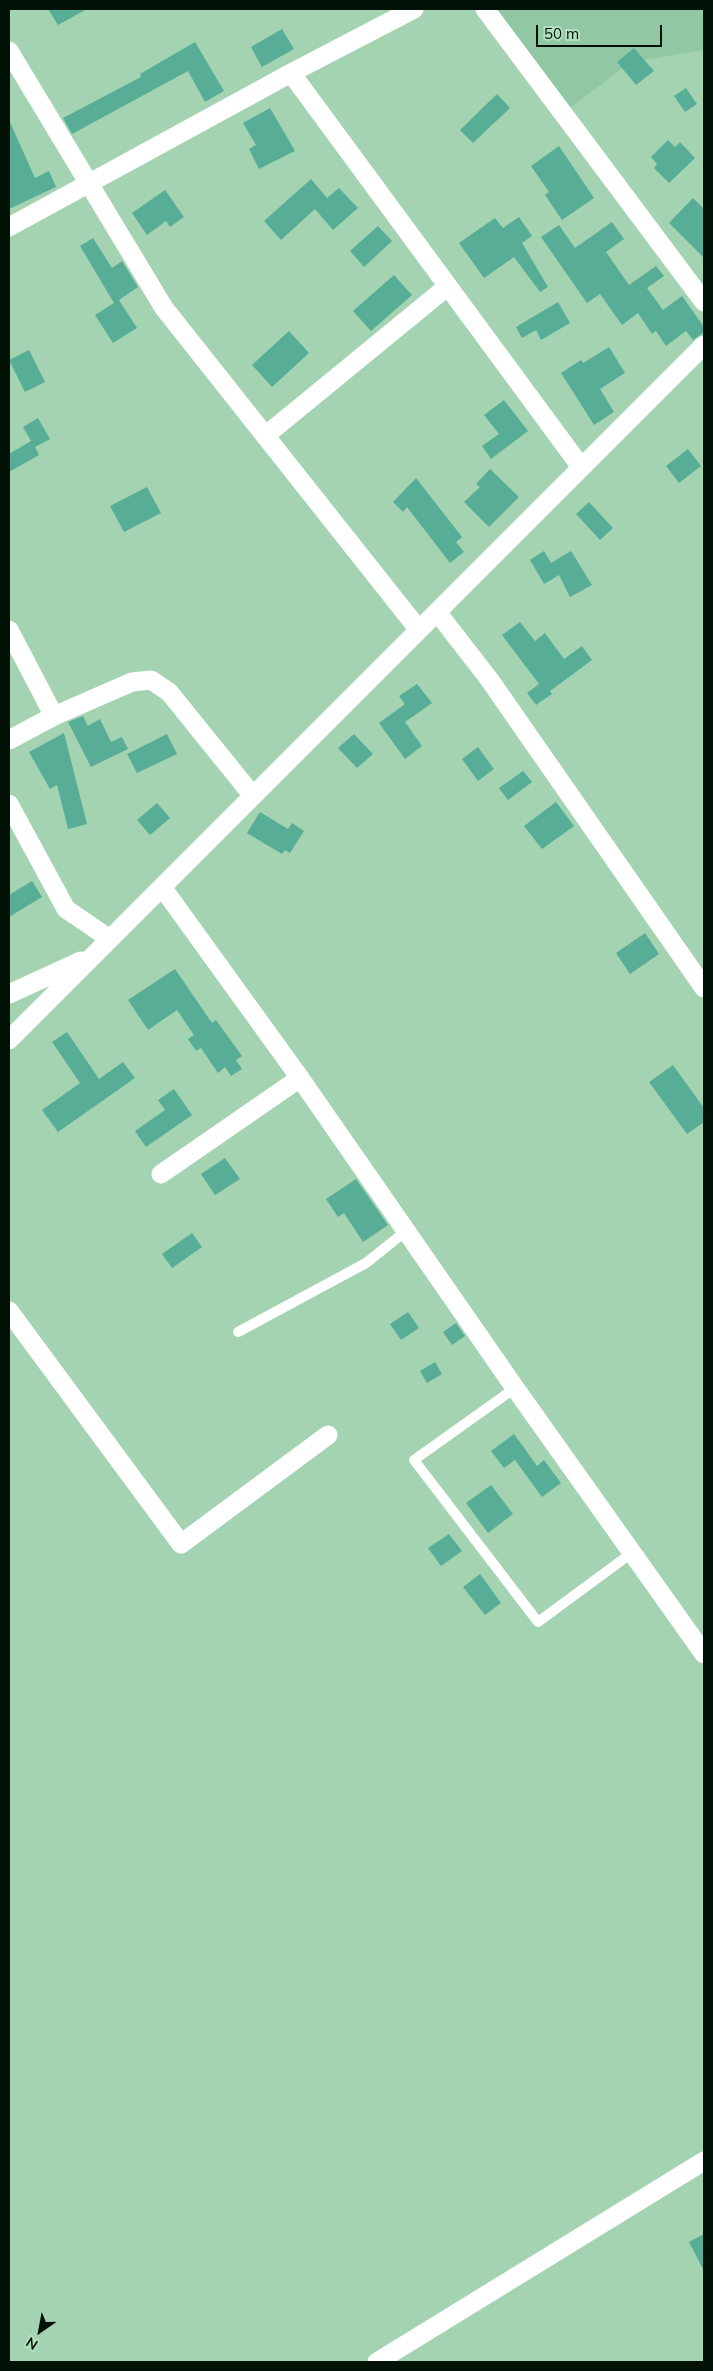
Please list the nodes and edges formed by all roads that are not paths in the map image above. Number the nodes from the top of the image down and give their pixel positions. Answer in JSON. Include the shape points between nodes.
{"nodes":[{"id":1,"x":414,"y":9,"type":"edge"},
{"id":2,"x":486,"y":9,"type":"edge"},
{"id":3,"x":9,"y":51,"type":"edge"},
{"id":4,"x":292,"y":73,"type":"junction"},
{"id":5,"x":87,"y":184,"type":"junction"},
{"id":6,"x":9,"y":228,"type":"edge"},
{"id":7,"x":448,"y":286,"type":"junction"},
{"id":8,"x":704,"y":302,"type":"edge"},
{"id":9,"x":704,"y":344,"type":"edge"},
{"id":10,"x":265,"y":436,"type":"junction"},
{"id":11,"x":582,"y":467,"type":"junction"},
{"id":12,"x":437,"y":612,"type":"junction"},
{"id":13,"x":9,"y":630,"type":"edge"},
{"id":14,"x":419,"y":630,"type":"junction"},
{"id":15,"x":54,"y":716,"type":"junction"},
{"id":16,"x":9,"y":740,"type":"edge"},
{"id":17,"x":253,"y":796,"type":"junction"},
{"id":18,"x":9,"y":804,"type":"edge"},
{"id":19,"x":162,"y":887,"type":"junction"},
{"id":20,"x":110,"y":939,"type":"junction"},
{"id":21,"x":94,"y":956,"type":"junction"},
{"id":22,"x":704,"y":988,"type":"edge"},
{"id":23,"x":9,"y":994,"type":"edge"},
{"id":24,"x":9,"y":1040,"type":"edge"},
{"id":25,"x":300,"y":1078,"type":"junction"},
{"id":26,"x":161,"y":1174,"type":"dead end"},
{"id":27,"x":406,"y":1232,"type":"junction"},
{"id":28,"x":9,"y":1311,"type":"edge"},
{"id":29,"x":238,"y":1332,"type":"dead end"},
{"id":30,"x":515,"y":1388,"type":"junction"},
{"id":31,"x":328,"y":1435,"type":"dead end"},
{"id":32,"x":633,"y":1552,"type":"junction"},
{"id":33,"x":704,"y":1654,"type":"edge"},
{"id":34,"x":704,"y":2161,"type":"edge"},
{"id":35,"x":377,"y":2362,"type":"edge"}],
"edges":[{"from":1,"to":4,"type":"street"},
{"from":2,"to":8,"type":"street"},
{"from":3,"to":5,"type":"street"},
{"from":4,"to":5,"type":"street"},
{"from":4,"to":7,"type":"street"},
{"from":5,"to":6,"type":"street"},
{"from":5,"to":10,"type":"street","via":[[164,308]]},
{"from":7,"to":10,"type":"street"},
{"from":7,"to":11,"type":"street"},
{"from":9,"to":11,"type":"street"},
{"from":10,"to":14,"type":"street"},
{"from":11,"to":12,"type":"street"},
{"from":12,"to":14,"type":"street"},
{"from":12,"to":22,"type":"street","via":[[489,679]]},
{"from":13,"to":15,"type":"street"},
{"from":14,"to":17,"type":"street"},
{"from":15,"to":16,"type":"street"},
{"from":15,"to":17,"type":"street","via":[[132,682],[151,680],[169,692]]},
{"from":17,"to":19,"type":"street"},
{"from":18,"to":20,"type":"street","via":[[66,909]]},
{"from":19,"to":20,"type":"street"},
{"from":19,"to":25,"type":"street"},
{"from":20,"to":21,"type":"street"},
{"from":21,"to":23,"type":"street"},
{"from":21,"to":24,"type":"street"},
{"from":25,"to":26,"type":"street"},
{"from":25,"to":27,"type":"street"},
{"from":27,"to":29,"type":"lane","via":[[366,1263]]},
{"from":27,"to":30,"type":"street"},
{"from":28,"to":31,"type":"street","via":[[181,1544]]},
{"from":30,"to":32,"type":"street"},
{"from":30,"to":32,"type":"lane","via":[[414,1460],[538,1622]]},
{"from":32,"to":33,"type":"street"},
{"from":34,"to":35,"type":"street"}]}
